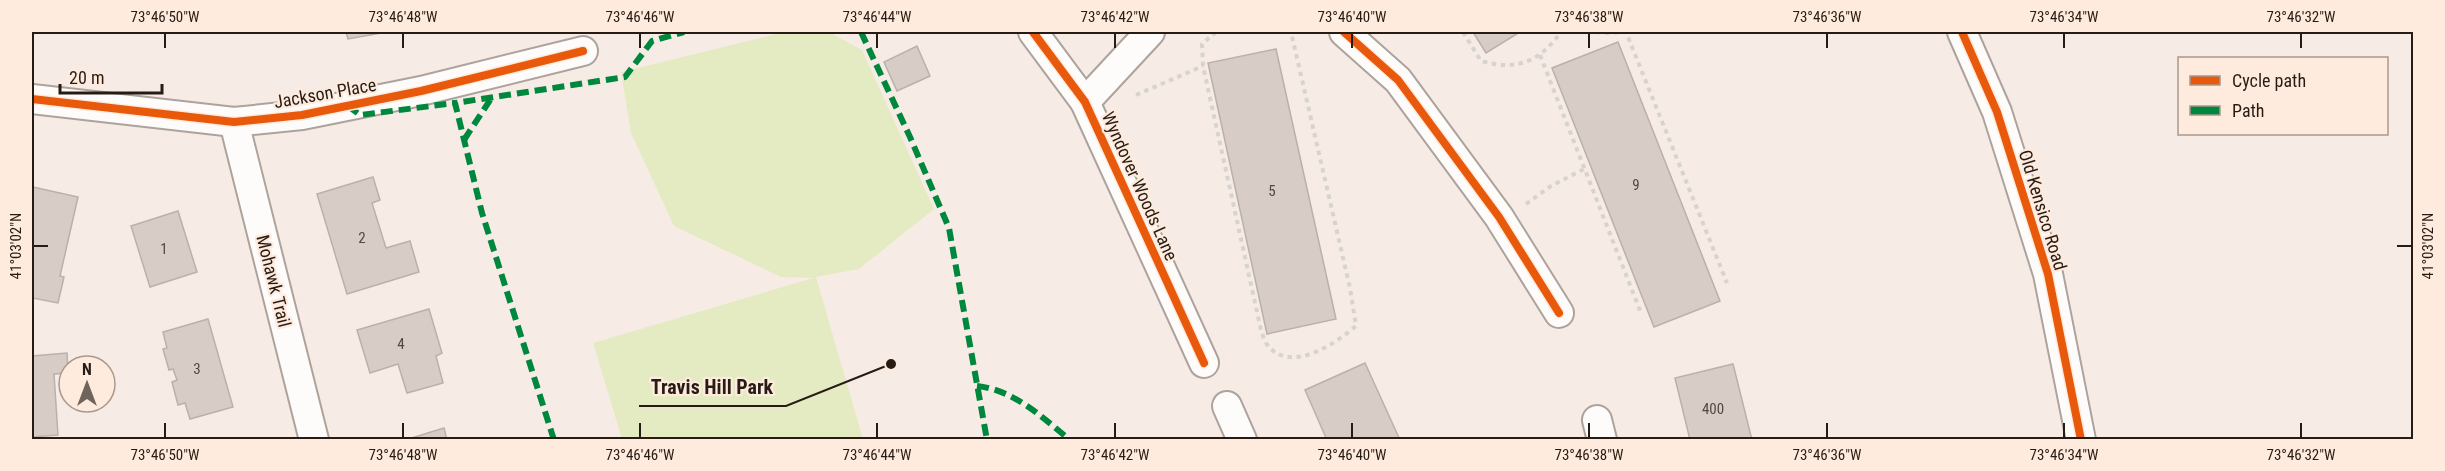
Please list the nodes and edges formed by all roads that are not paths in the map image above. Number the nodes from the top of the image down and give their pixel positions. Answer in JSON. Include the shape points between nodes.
{"nodes":[{"id":1,"x":1033,"y":32,"type":"edge"},
{"id":2,"x":1150,"y":32,"type":"edge"},
{"id":3,"x":1344,"y":32,"type":"edge"},
{"id":4,"x":1962,"y":32,"type":"edge"},
{"id":5,"x":583,"y":51,"type":"dead end"},
{"id":6,"x":32,"y":99,"type":"edge"},
{"id":7,"x":1088,"y":108,"type":"junction"},
{"id":8,"x":234,"y":122,"type":"junction"},
{"id":9,"x":1559,"y":313,"type":"dead end"},
{"id":10,"x":1204,"y":363,"type":"dead end"},
{"id":11,"x":1227,"y":406,"type":"dead end"},
{"id":12,"x":314,"y":440,"type":"edge"},
{"id":13,"x":1242,"y":440,"type":"edge"},
{"id":14,"x":2081,"y":440,"type":"edge"}],
"edges":[{"from":1,"to":7,"type":"street","name":"Wyndover Woods Lane"},
{"from":2,"to":7,"type":"street","name":"Wyndover Woods Lane"},
{"from":3,"to":9,"type":"street","via":[[1398,80],[1502,221]]},
{"from":4,"to":14,"type":"street","name":"Old Kensico Road","via":[[1997,112],[2048,274]]},
{"from":5,"to":8,"type":"street","name":"Jackson Place","via":[[421,91],[302,115]]},
{"from":6,"to":8,"type":"street","name":"Jackson Place"},
{"from":7,"to":10,"type":"street","name":"Wyndover Woods Lane"},
{"from":8,"to":12,"type":"street","name":"Mohawk Trail"},
{"from":11,"to":13,"type":"street"}]}
